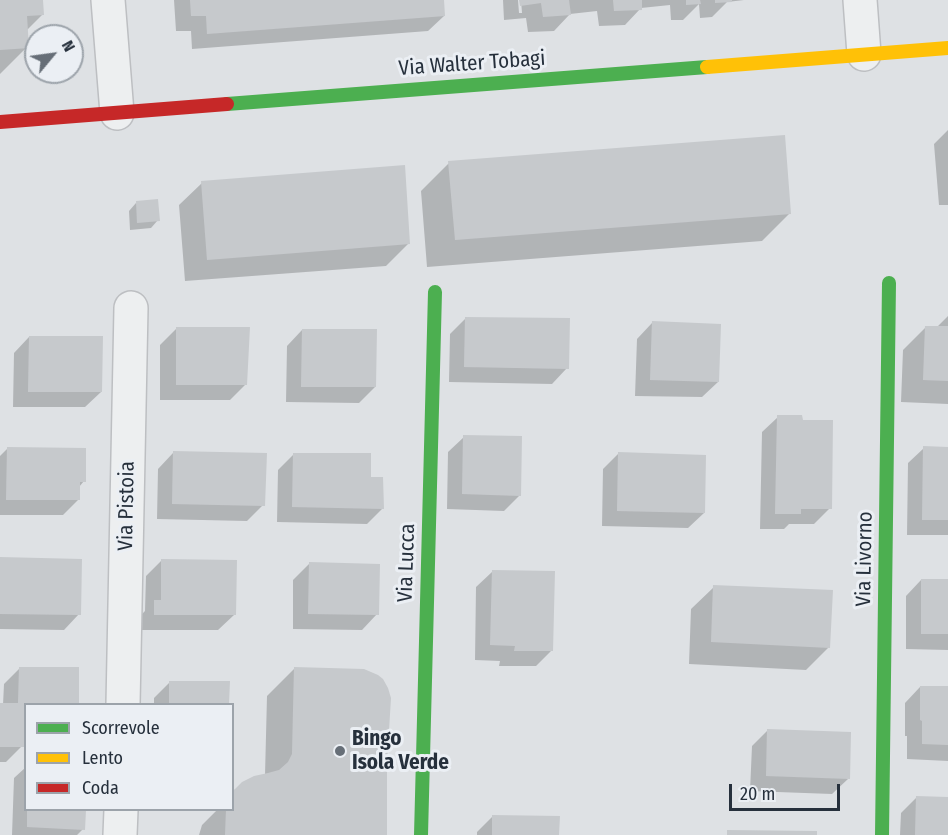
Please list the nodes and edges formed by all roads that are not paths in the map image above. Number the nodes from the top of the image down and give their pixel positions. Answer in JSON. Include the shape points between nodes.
{"nodes":[{"id":1,"x":108,"y":0,"type":"edge"},
{"id":2,"x":860,"y":0,"type":"edge"},
{"id":3,"x":948,"y":48,"type":"edge"},
{"id":4,"x":864,"y":54,"type":"junction"},
{"id":5,"x":117,"y":113,"type":"junction"},
{"id":6,"x":0,"y":122,"type":"edge"},
{"id":7,"x":889,"y":283,"type":"dead end"},
{"id":8,"x":435,"y":292,"type":"dead end"},
{"id":9,"x":130,"y":308,"type":"dead end"},
{"id":10,"x":123,"y":703,"type":"edge"},
{"id":11,"x":121,"y":811,"type":"edge"},
{"id":12,"x":120,"y":835,"type":"edge"},
{"id":13,"x":421,"y":835,"type":"edge"},
{"id":14,"x":882,"y":835,"type":"edge"}],
"edges":[{"from":1,"to":5,"type":"street"},
{"from":2,"to":4,"type":"street"},
{"from":3,"to":4,"type":"street","name":"Via Walter Tobagi"},
{"from":4,"to":5,"type":"street","name":"Via Walter Tobagi"},
{"from":5,"to":6,"type":"street","name":"Via Walter Tobagi"},
{"from":7,"to":14,"type":"street","name":"Via Livorno"},
{"from":8,"to":13,"type":"street","name":"Via Lucca"},
{"from":9,"to":10,"type":"street","name":"Via Pistoia"},
{"from":11,"to":12,"type":"street"}]}
